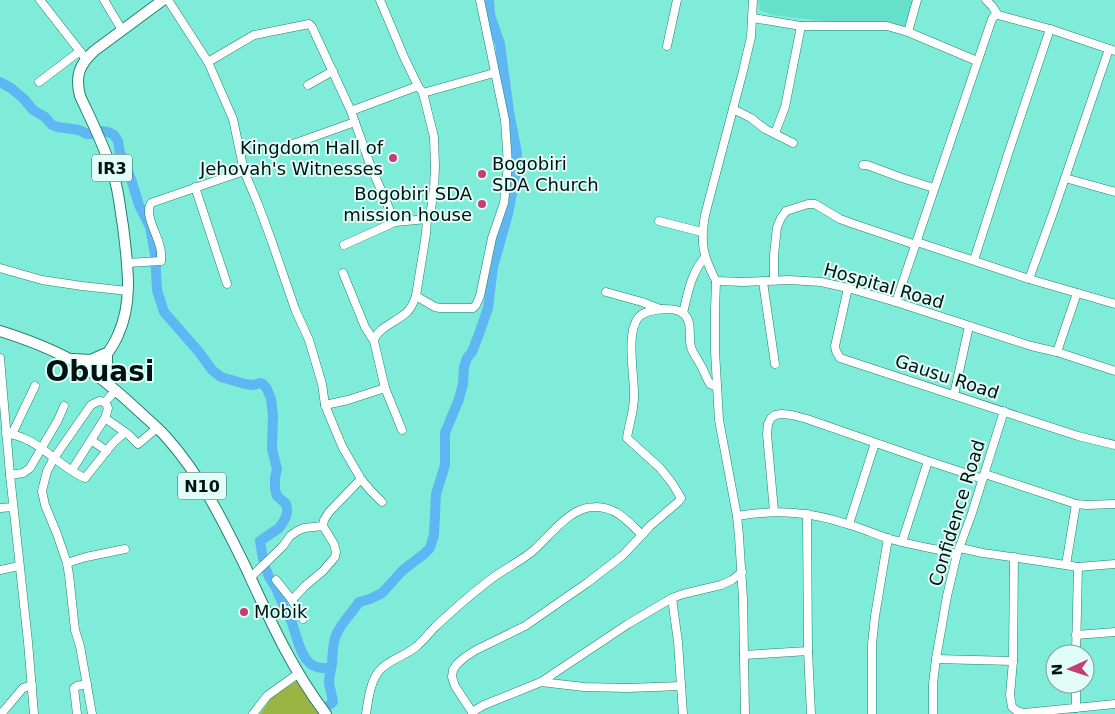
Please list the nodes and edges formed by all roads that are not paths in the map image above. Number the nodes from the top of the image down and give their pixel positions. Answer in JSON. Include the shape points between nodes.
{"nodes":[{"id":1,"x":40,"y":0,"type":"edge"},
{"id":2,"x":104,"y":0,"type":"edge"},
{"id":3,"x":163,"y":0,"type":"edge"},
{"id":4,"x":168,"y":0,"type":"edge"},
{"id":5,"x":380,"y":0,"type":"edge"},
{"id":6,"x":480,"y":0,"type":"edge"},
{"id":7,"x":678,"y":0,"type":"edge"},
{"id":8,"x":753,"y":0,"type":"edge"},
{"id":9,"x":917,"y":0,"type":"edge"},
{"id":10,"x":986,"y":0,"type":"edge"},
{"id":11,"x":998,"y":15,"type":"junction"},
{"id":12,"x":753,"y":18,"type":"junction"},
{"id":13,"x":801,"y":26,"type":"junction"},
{"id":14,"x":1050,"y":29,"type":"junction"},
{"id":15,"x":122,"y":30,"type":"junction"},
{"id":16,"x":908,"y":32,"type":"junction"},
{"id":17,"x":667,"y":46,"type":"dead end"},
{"id":18,"x":1112,"y":50,"type":"edge"},
{"id":19,"x":83,"y":55,"type":"junction"},
{"id":20,"x":977,"y":60,"type":"junction"},
{"id":21,"x":208,"y":62,"type":"junction"},
{"id":22,"x":333,"y":71,"type":"junction"},
{"id":23,"x":494,"y":72,"type":"junction"},
{"id":24,"x":40,"y":82,"type":"dead end"},
{"id":25,"x":308,"y":85,"type":"dead end"},
{"id":26,"x":418,"y":86,"type":"junction"},
{"id":27,"x":424,"y":93,"type":"junction"},
{"id":28,"x":733,"y":109,"type":"junction"},
{"id":29,"x":351,"y":111,"type":"junction"},
{"id":30,"x":355,"y":122,"type":"junction"},
{"id":31,"x":774,"y":133,"type":"junction"},
{"id":32,"x":793,"y":143,"type":"dead end"},
{"id":33,"x":294,"y":144,"type":"dead end"},
{"id":34,"x":863,"y":165,"type":"dead end"},
{"id":35,"x":244,"y":171,"type":"junction"},
{"id":36,"x":1065,"y":178,"type":"junction"},
{"id":37,"x":195,"y":187,"type":"junction"},
{"id":38,"x":934,"y":188,"type":"junction"},
{"id":39,"x":1115,"y":192,"type":"edge"},
{"id":40,"x":427,"y":220,"type":"junction"},
{"id":41,"x":659,"y":221,"type":"dead end"},
{"id":42,"x":395,"y":222,"type":"junction"},
{"id":43,"x":702,"y":232,"type":"junction"},
{"id":44,"x":916,"y":244,"type":"junction"},
{"id":45,"x":344,"y":245,"type":"dead end"},
{"id":46,"x":705,"y":256,"type":"junction"},
{"id":47,"x":974,"y":260,"type":"junction"},
{"id":48,"x":127,"y":263,"type":"junction"},
{"id":49,"x":0,"y":268,"type":"edge"},
{"id":50,"x":343,"y":273,"type":"dead end"},
{"id":51,"x":1029,"y":279,"type":"junction"},
{"id":52,"x":774,"y":280,"type":"junction"},
{"id":53,"x":716,"y":281,"type":"junction"},
{"id":54,"x":763,"y":282,"type":"junction"},
{"id":55,"x":227,"y":284,"type":"dead end"},
{"id":56,"x":848,"y":288,"type":"junction"},
{"id":57,"x":128,"y":291,"type":"junction"},
{"id":58,"x":606,"y":292,"type":"dead end"},
{"id":59,"x":1077,"y":294,"type":"junction"},
{"id":60,"x":416,"y":296,"type":"junction"},
{"id":61,"x":896,"y":302,"type":"junction"},
{"id":62,"x":1115,"y":304,"type":"edge"},
{"id":63,"x":662,"y":309,"type":"junction"},
{"id":64,"x":683,"y":313,"type":"junction"},
{"id":65,"x":969,"y":326,"type":"junction"},
{"id":66,"x":0,"y":331,"type":"edge"},
{"id":67,"x":374,"y":341,"type":"junction"},
{"id":68,"x":1057,"y":352,"type":"junction"},
{"id":69,"x":108,"y":353,"type":"junction"},
{"id":70,"x":0,"y":358,"type":"edge"},
{"id":71,"x":66,"y":358,"type":"junction"},
{"id":72,"x":774,"y":364,"type":"dead end"},
{"id":73,"x":1115,"y":371,"type":"edge"},
{"id":74,"x":92,"y":372,"type":"junction"},
{"id":75,"x":35,"y":386,"type":"dead end"},
{"id":76,"x":717,"y":387,"type":"junction"},
{"id":77,"x":113,"y":388,"type":"junction"},
{"id":78,"x":385,"y":388,"type":"junction"},
{"id":79,"x":954,"y":395,"type":"junction"},
{"id":80,"x":105,"y":402,"type":"junction"},
{"id":81,"x":325,"y":405,"type":"junction"},
{"id":82,"x":64,"y":406,"type":"dead end"},
{"id":83,"x":1004,"y":411,"type":"junction"},
{"id":84,"x":105,"y":418,"type":"junction"},
{"id":85,"x":157,"y":428,"type":"junction"},
{"id":86,"x":402,"y":430,"type":"dead end"},
{"id":87,"x":125,"y":432,"type":"junction"},
{"id":88,"x":9,"y":434,"type":"junction"},
{"id":89,"x":91,"y":440,"type":"junction"},
{"id":90,"x":875,"y":443,"type":"junction"},
{"id":91,"x":1115,"y":445,"type":"edge"},
{"id":92,"x":41,"y":449,"type":"junction"},
{"id":93,"x":107,"y":451,"type":"junction"},
{"id":94,"x":54,"y":458,"type":"junction"},
{"id":95,"x":928,"y":461,"type":"junction"},
{"id":96,"x":72,"y":470,"type":"junction"},
{"id":97,"x":10,"y":475,"type":"junction"},
{"id":98,"x":984,"y":476,"type":"junction"},
{"id":99,"x":361,"y":480,"type":"junction"},
{"id":100,"x":382,"y":502,"type":"dead end"},
{"id":101,"x":1076,"y":504,"type":"junction"},
{"id":102,"x":1115,"y":504,"type":"edge"},
{"id":103,"x":13,"y":507,"type":"junction"},
{"id":104,"x":0,"y":508,"type":"edge"},
{"id":105,"x":774,"y":511,"type":"junction"},
{"id":106,"x":807,"y":514,"type":"junction"},
{"id":107,"x":737,"y":516,"type":"junction"},
{"id":108,"x":849,"y":524,"type":"junction"},
{"id":109,"x":323,"y":526,"type":"junction"},
{"id":110,"x":642,"y":535,"type":"junction"},
{"id":111,"x":888,"y":538,"type":"junction"},
{"id":112,"x":902,"y":542,"type":"junction"},
{"id":113,"x":125,"y":549,"type":"dead end"},
{"id":114,"x":958,"y":551,"type":"junction"},
{"id":115,"x":1014,"y":557,"type":"junction"},
{"id":116,"x":67,"y":563,"type":"junction"},
{"id":117,"x":1115,"y":564,"type":"edge"},
{"id":118,"x":1066,"y":565,"type":"junction"},
{"id":119,"x":19,"y":566,"type":"junction"},
{"id":120,"x":1078,"y":567,"type":"junction"},
{"id":121,"x":0,"y":570,"type":"edge"},
{"id":122,"x":742,"y":572,"type":"junction"},
{"id":123,"x":250,"y":578,"type":"junction"},
{"id":124,"x":276,"y":580,"type":"dead end"},
{"id":125,"x":672,"y":598,"type":"junction"},
{"id":126,"x":292,"y":600,"type":"junction"},
{"id":127,"x":303,"y":619,"type":"dead end"},
{"id":128,"x":1115,"y":632,"type":"edge"},
{"id":129,"x":1076,"y":635,"type":"junction"},
{"id":130,"x":1076,"y":644,"type":"edge"},
{"id":131,"x":808,"y":651,"type":"junction"},
{"id":132,"x":744,"y":655,"type":"junction"},
{"id":133,"x":936,"y":659,"type":"junction"},
{"id":134,"x":1013,"y":660,"type":"junction"},
{"id":135,"x":299,"y":673,"type":"junction"},
{"id":136,"x":541,"y":682,"type":"junction"},
{"id":137,"x":32,"y":684,"type":"junction"},
{"id":138,"x":87,"y":684,"type":"junction"},
{"id":139,"x":681,"y":686,"type":"junction"},
{"id":140,"x":1076,"y":694,"type":"edge"},
{"id":141,"x":1115,"y":704,"type":"edge"},
{"id":142,"x":1076,"y":708,"type":"junction"},
{"id":143,"x":472,"y":713,"type":"edge"},
{"id":144,"x":2,"y":714,"type":"edge"},
{"id":145,"x":34,"y":714,"type":"edge"},
{"id":146,"x":77,"y":714,"type":"edge"},
{"id":147,"x":92,"y":714,"type":"edge"},
{"id":148,"x":253,"y":714,"type":"edge"},
{"id":149,"x":326,"y":714,"type":"edge"},
{"id":150,"x":366,"y":714,"type":"edge"},
{"id":151,"x":683,"y":714,"type":"edge"},
{"id":152,"x":745,"y":714,"type":"edge"},
{"id":153,"x":811,"y":714,"type":"edge"},
{"id":154,"x":872,"y":714,"type":"edge"},
{"id":155,"x":933,"y":714,"type":"edge"}],
"edges":[{"from":1,"to":19,"type":"street"},
{"from":2,"to":15,"type":"street"},
{"from":3,"to":15,"type":"main road"},
{"from":4,"to":21,"type":"street"},
{"from":5,"to":26,"type":"street"},
{"from":6,"to":23,"type":"street"},
{"from":7,"to":17,"type":"street"},
{"from":8,"to":12,"type":"street"},
{"from":9,"to":16,"type":"street"},
{"from":10,"to":11,"type":"street"},
{"from":11,"to":14,"type":"street"},
{"from":11,"to":20,"type":"street","via":[[992,19]]},
{"from":12,"to":13,"type":"street"},
{"from":12,"to":28,"type":"street"},
{"from":13,"to":16,"type":"street","via":[[887,26]]},
{"from":13,"to":31,"type":"street","via":[[786,107]]},
{"from":14,"to":18,"type":"street"},
{"from":14,"to":47,"type":"street"},
{"from":15,"to":19,"type":"main road","via":[[94,51]]},
{"from":16,"to":20,"type":"street"},
{"from":18,"to":36,"type":"street"},
{"from":19,"to":24,"type":"street"},
{"from":19,"to":48,"type":"main road","number":"IR3","via":[[78,76],[80,96],[115,180]]},
{"from":20,"to":38,"type":"street"},
{"from":21,"to":22,"type":"street","via":[[254,35],[309,24]]},
{"from":21,"to":35,"type":"street","via":[[233,119]]},
{"from":22,"to":25,"type":"street"},
{"from":22,"to":29,"type":"street"},
{"from":23,"to":27,"type":"street"},
{"from":23,"to":60,"type":"street","via":[[504,120],[508,165],[504,203],[492,238],[480,296],[470,309],[435,307]]},
{"from":26,"to":27,"type":"street"},
{"from":26,"to":29,"type":"street"},
{"from":27,"to":40,"type":"street","via":[[435,152],[434,189]]},
{"from":28,"to":31,"type":"street"},
{"from":28,"to":43,"type":"street"},
{"from":29,"to":30,"type":"street"},
{"from":30,"to":33,"type":"street"},
{"from":30,"to":42,"type":"street"},
{"from":31,"to":32,"type":"street"},
{"from":34,"to":38,"type":"street"},
{"from":35,"to":37,"type":"street"},
{"from":35,"to":81,"type":"street","via":[[309,340]]},
{"from":36,"to":39,"type":"street"},
{"from":36,"to":51,"type":"street"},
{"from":37,"to":48,"type":"street","via":[[151,203],[148,207],[161,252],[160,261]]},
{"from":37,"to":55,"type":"street"},
{"from":38,"to":44,"type":"street"},
{"from":40,"to":42,"type":"street"},
{"from":40,"to":60,"type":"street"},
{"from":41,"to":43,"type":"street"},
{"from":42,"to":45,"type":"street"},
{"from":43,"to":46,"type":"street"},
{"from":44,"to":47,"type":"street"},
{"from":44,"to":52,"type":"street","via":[[851,223],[815,204],[808,204],[786,211],[781,218],[777,227]]},
{"from":44,"to":61,"type":"street"},
{"from":46,"to":53,"type":"street"},
{"from":46,"to":64,"type":"street","via":[[692,277]]},
{"from":47,"to":51,"type":"street"},
{"from":48,"to":57,"type":"main road","number":"IR3"},
{"from":49,"to":57,"type":"street","via":[[42,280]]},
{"from":50,"to":67,"type":"street"},
{"from":51,"to":59,"type":"street"},
{"from":52,"to":54,"type":"street","name":"Hospital Road"},
{"from":52,"to":56,"type":"street","name":"Hospital Road","via":[[821,282]]},
{"from":53,"to":54,"type":"street","name":"Hospital Road"},
{"from":53,"to":76,"type":"street"},
{"from":54,"to":72,"type":"street"},
{"from":56,"to":61,"type":"street","name":"Hospital Road"},
{"from":56,"to":79,"type":"street","name":"Gausu Road","via":[[835,346],[840,358]]},
{"from":57,"to":69,"type":"main road","number":"IR3","via":[[124,320]]},
{"from":58,"to":63,"type":"street"},
{"from":59,"to":62,"type":"street"},
{"from":59,"to":68,"type":"street"},
{"from":60,"to":67,"type":"street","via":[[409,311],[379,331]]},
{"from":61,"to":65,"type":"street","name":"Hospital Road"},
{"from":63,"to":64,"type":"street"},
{"from":63,"to":110,"type":"street","via":[[645,312],[635,323],[632,347],[634,407],[627,438],[660,468],[681,498]]},
{"from":64,"to":76,"type":"street","via":[[688,320],[692,350],[710,384]]},
{"from":65,"to":68,"type":"street","name":"Hospital Road"},
{"from":65,"to":79,"type":"street"},
{"from":66,"to":71,"type":"main road","number":"N10"},
{"from":67,"to":78,"type":"street"},
{"from":68,"to":73,"type":"street","name":"Hospital Road"},
{"from":69,"to":71,"type":"main road","via":[[91,360]]},
{"from":69,"to":74,"type":"main road","number":"IR3"},
{"from":69,"to":77,"type":"main road","via":[[107,370]]},
{"from":70,"to":88,"type":"street"},
{"from":71,"to":74,"type":"main road","number":"N10"},
{"from":74,"to":77,"type":"main road","number":"N10"},
{"from":75,"to":88,"type":"street"},
{"from":76,"to":107,"type":"street","via":[[719,420]]},
{"from":77,"to":80,"type":"street"},
{"from":77,"to":85,"type":"main road","number":"N10"},
{"from":78,"to":81,"type":"street"},
{"from":78,"to":86,"type":"street"},
{"from":79,"to":83,"type":"street","name":"Gausu Road"},
{"from":80,"to":84,"type":"street","via":[[108,408]]},
{"from":80,"to":94,"type":"street","via":[[91,405]]},
{"from":81,"to":99,"type":"street"},
{"from":82,"to":92,"type":"street"},
{"from":83,"to":91,"type":"street","name":"Gausu Road"},
{"from":83,"to":98,"type":"street","name":"Confidence Road"},
{"from":84,"to":87,"type":"street"},
{"from":84,"to":89,"type":"street"},
{"from":85,"to":87,"type":"street","via":[[138,444]]},
{"from":85,"to":123,"type":"main road","number":"N10","via":[[204,489]]},
{"from":87,"to":93,"type":"street"},
{"from":88,"to":92,"type":"street","via":[[28,440]]},
{"from":88,"to":97,"type":"street"},
{"from":89,"to":93,"type":"street"},
{"from":89,"to":96,"type":"street"},
{"from":90,"to":95,"type":"street"},
{"from":90,"to":105,"type":"street","via":[[807,418],[775,415],[766,434]]},
{"from":90,"to":108,"type":"street"},
{"from":92,"to":94,"type":"street"},
{"from":92,"to":97,"type":"street","via":[[26,472]]},
{"from":93,"to":96,"type":"street","via":[[85,478]]},
{"from":94,"to":96,"type":"street"},
{"from":94,"to":116,"type":"street","via":[[42,491]]},
{"from":95,"to":98,"type":"street"},
{"from":95,"to":112,"type":"street"},
{"from":97,"to":103,"type":"street"},
{"from":98,"to":101,"type":"street"},
{"from":98,"to":114,"type":"street","name":"Confidence Road"},
{"from":99,"to":100,"type":"street"},
{"from":99,"to":109,"type":"street","via":[[329,512]]},
{"from":101,"to":102,"type":"street"},
{"from":101,"to":118,"type":"street"},
{"from":103,"to":104,"type":"street"},
{"from":103,"to":119,"type":"street"},
{"from":105,"to":106,"type":"street"},
{"from":105,"to":107,"type":"street"},
{"from":106,"to":108,"type":"street"},
{"from":106,"to":131,"type":"street"},
{"from":107,"to":122,"type":"street"},
{"from":108,"to":111,"type":"street"},
{"from":109,"to":123,"type":"street","via":[[297,531]]},
{"from":109,"to":126,"type":"street","via":[[334,544],[335,557]]},
{"from":110,"to":143,"type":"street","via":[[622,556],[587,583],[525,626],[476,650],[458,664],[452,677]]},
{"from":110,"to":150,"type":"street","via":[[621,515],[606,508],[582,509],[568,518],[534,550],[464,601],[417,646],[379,671]]},
{"from":111,"to":112,"type":"street"},
{"from":111,"to":154,"type":"street","via":[[872,644]]},
{"from":112,"to":114,"type":"street"},
{"from":113,"to":116,"type":"street"},
{"from":114,"to":115,"type":"street"},
{"from":114,"to":133,"type":"street","name":"Confidence Road"},
{"from":115,"to":118,"type":"street"},
{"from":115,"to":134,"type":"street"},
{"from":116,"to":138,"type":"street","via":[[75,630]]},
{"from":117,"to":120,"type":"street"},
{"from":118,"to":120,"type":"street"},
{"from":119,"to":121,"type":"street"},
{"from":119,"to":137,"type":"street"},
{"from":120,"to":129,"type":"street"},
{"from":122,"to":125,"type":"street","via":[[721,585]]},
{"from":122,"to":132,"type":"street"},
{"from":123,"to":135,"type":"main road","number":"N10"},
{"from":124,"to":126,"type":"street"},
{"from":125,"to":136,"type":"street"},
{"from":125,"to":139,"type":"street"},
{"from":126,"to":127,"type":"street"},
{"from":128,"to":129,"type":"street"},
{"from":129,"to":130,"type":"street"},
{"from":131,"to":132,"type":"street"},
{"from":131,"to":153,"type":"street"},
{"from":132,"to":152,"type":"street"},
{"from":133,"to":134,"type":"street"},
{"from":133,"to":155,"type":"street","name":"Confidence Road"},
{"from":134,"to":142,"type":"street","via":[[1010,695],[1012,707],[1017,711]]},
{"from":135,"to":148,"type":"street","via":[[267,696]]},
{"from":135,"to":149,"type":"main road","number":"N10"},
{"from":136,"to":139,"type":"street","via":[[584,687]]},
{"from":136,"to":143,"type":"street"},
{"from":137,"to":144,"type":"street","via":[[20,691]]},
{"from":137,"to":145,"type":"street"},
{"from":138,"to":146,"type":"street","via":[[74,688]]},
{"from":138,"to":147,"type":"street"},
{"from":139,"to":151,"type":"street"},
{"from":140,"to":142,"type":"street"},
{"from":141,"to":142,"type":"street"}]}
